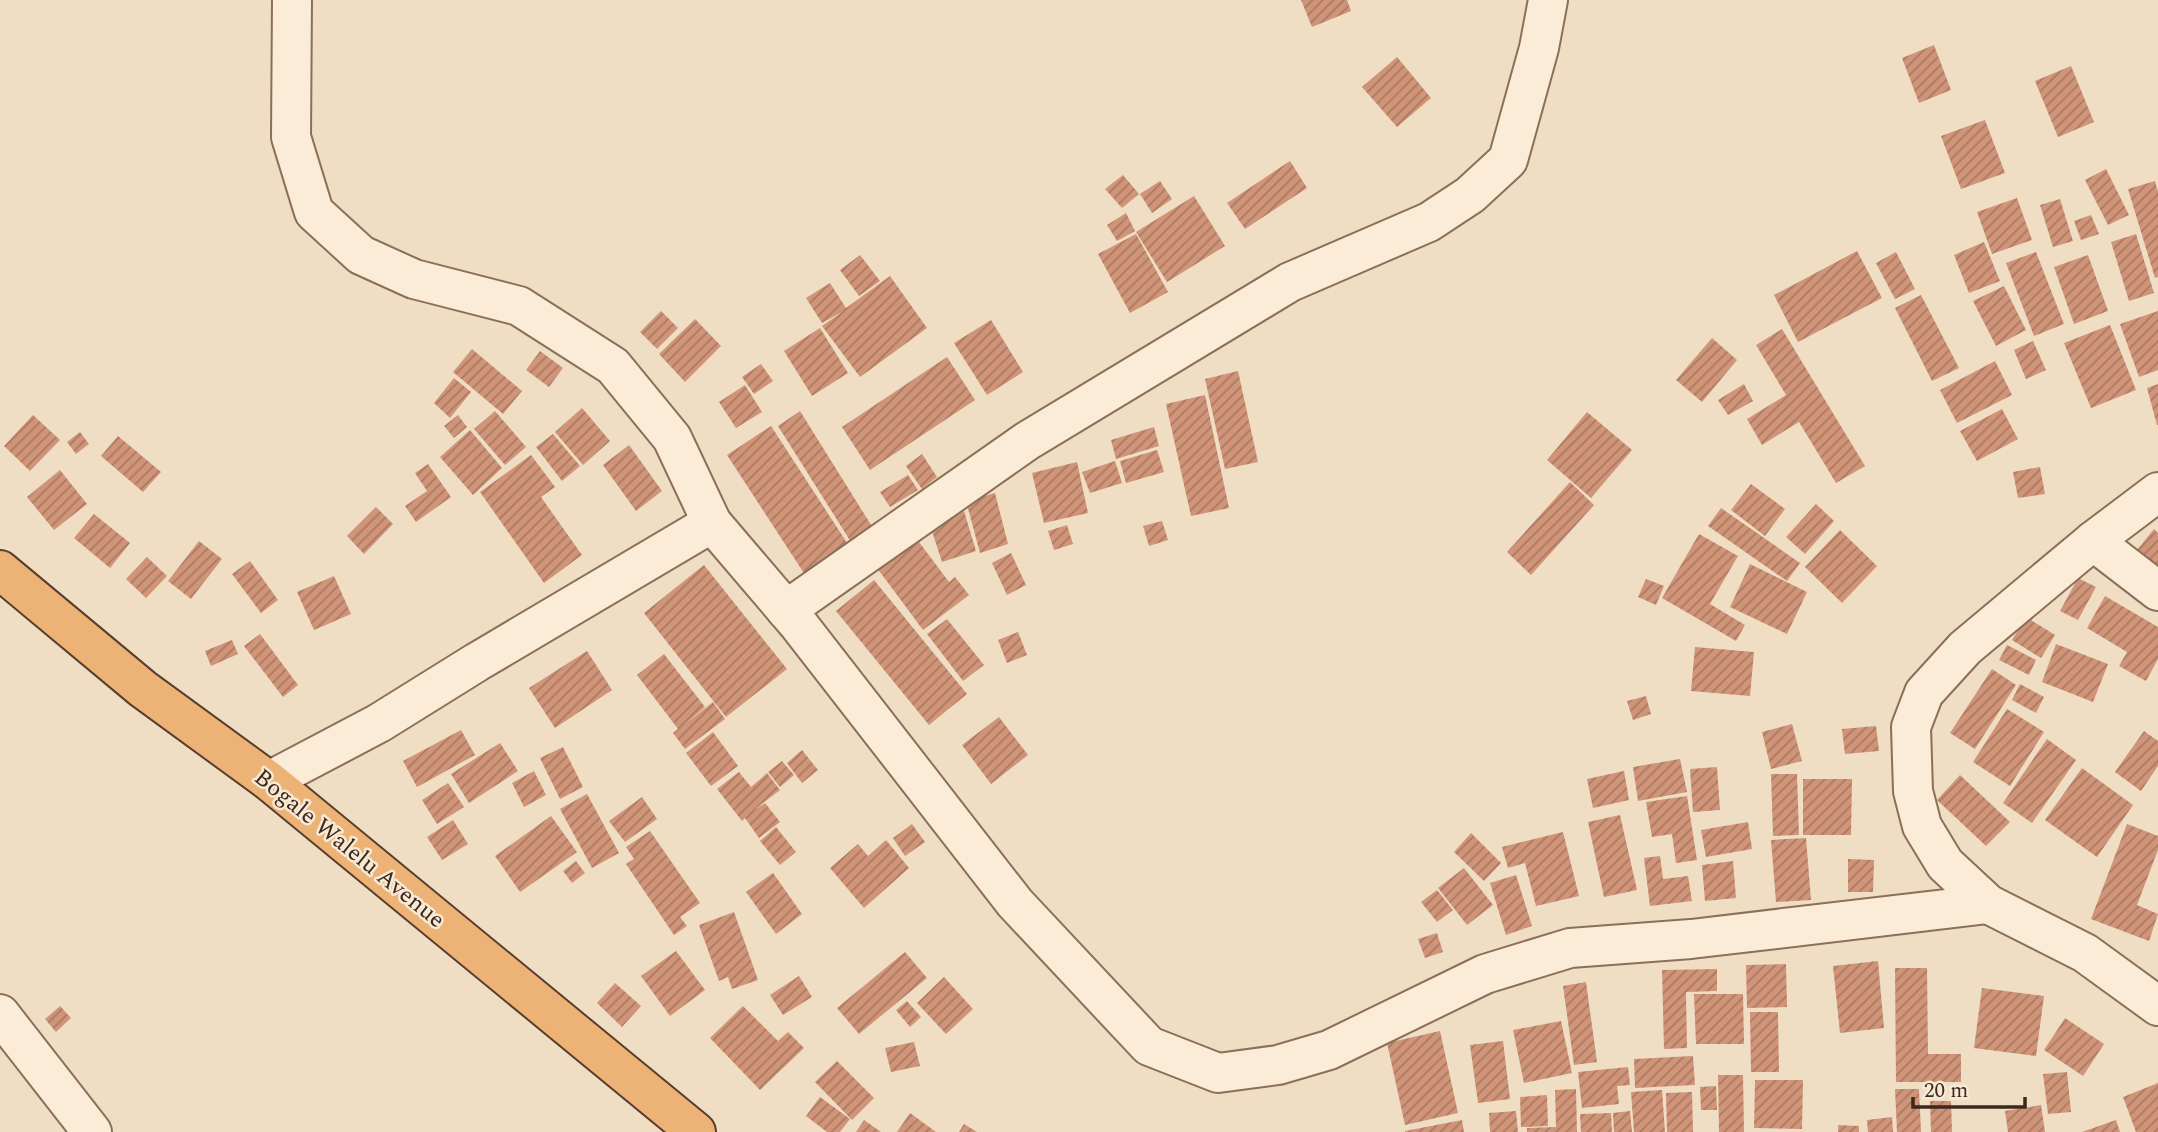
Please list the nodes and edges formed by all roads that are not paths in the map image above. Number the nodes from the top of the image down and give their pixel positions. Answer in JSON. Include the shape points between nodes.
{"nodes":[{"id":1,"x":292,"y":0,"type":"edge"},
{"id":2,"x":1548,"y":0,"type":"edge"},
{"id":3,"x":2158,"y":492,"type":"edge"},
{"id":4,"x":712,"y":523,"type":"junction"},
{"id":5,"x":2093,"y":541,"type":"junction"},
{"id":6,"x":0,"y":570,"type":"edge"},
{"id":7,"x":2158,"y":591,"type":"edge"},
{"id":8,"x":786,"y":610,"type":"junction"},
{"id":9,"x":269,"y":781,"type":"junction"},
{"id":10,"x":1988,"y":904,"type":"junction"},
{"id":11,"x":2158,"y":1006,"type":"edge"},
{"id":12,"x":0,"y":1014,"type":"edge"},
{"id":13,"x":92,"y":1132,"type":"edge"},
{"id":14,"x":696,"y":1132,"type":"edge"}],
"edges":[{"from":1,"to":4,"type":"street","via":[[291,136],[314,212],[361,255],[414,279],[519,306],[613,366],[672,438]]},
{"from":2,"to":8,"type":"street","via":[[1508,160],[1469,195],[1429,222],[1290,282],[1027,441]]},
{"from":3,"to":5,"type":"street"},
{"from":4,"to":8,"type":"street"},
{"from":4,"to":9,"type":"street","via":[[379,723]]},
{"from":5,"to":7,"type":"street"},
{"from":5,"to":10,"type":"street","via":[[1965,648],[1924,693],[1911,727],[1913,791],[1922,825],[1945,864]]},
{"from":6,"to":9,"type":"highway","name":"Bogale Walelu Avenue","via":[[144,689]]},
{"from":8,"to":10,"type":"street","via":[[1015,902],[1149,1046],[1218,1073],[1278,1065],[1329,1050],[1485,974],[1570,948],[1691,939]]},
{"from":9,"to":14,"type":"highway","name":"Bogale Walelu Avenue"},
{"from":10,"to":11,"type":"street","via":[[2085,953]]},
{"from":12,"to":13,"type":"street"}]}
